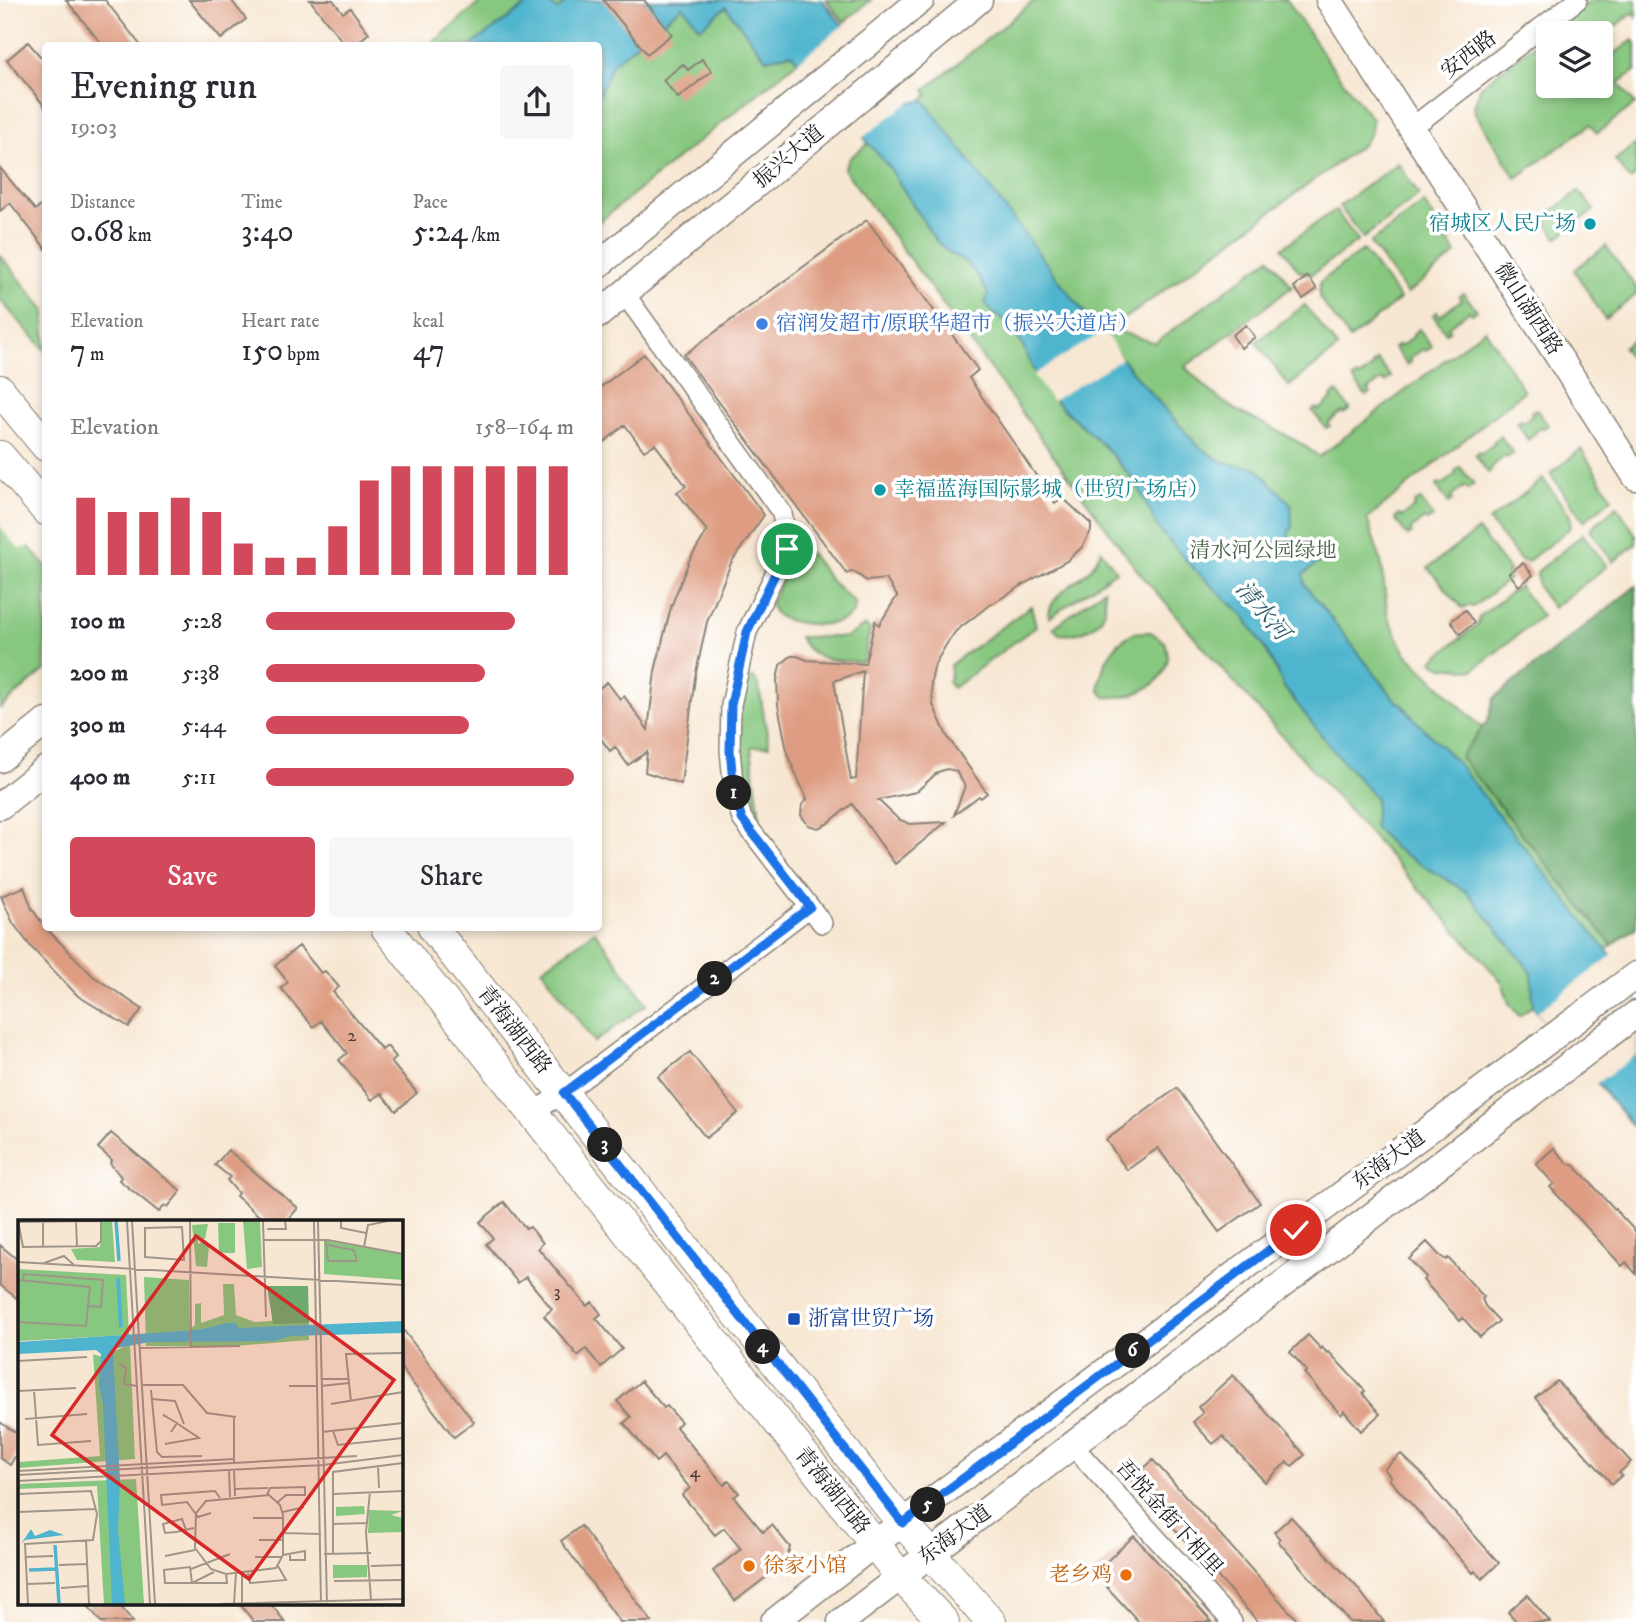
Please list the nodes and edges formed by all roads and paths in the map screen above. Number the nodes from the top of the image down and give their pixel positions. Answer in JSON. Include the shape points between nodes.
{"nodes":[{"id":1,"x":921,"y":0,"type":"edge"},
{"id":2,"x":979,"y":0,"type":"edge"},
{"id":3,"x":1329,"y":0,"type":"edge"},
{"id":4,"x":1348,"y":0,"type":"edge"},
{"id":5,"x":1577,"y":0,"type":"edge"},
{"id":6,"x":1423,"y":119,"type":"junction"},
{"id":7,"x":602,"y":262,"type":"edge"},
{"id":8,"x":624,"y":293,"type":"junction"},
{"id":9,"x":602,"y":311,"type":"edge"},
{"id":10,"x":0,"y":390,"type":"edge"},
{"id":11,"x":42,"y":441,"type":"edge"},
{"id":12,"x":1636,"y":445,"type":"edge"},
{"id":13,"x":0,"y":456,"type":"edge"},
{"id":14,"x":1636,"y":477,"type":"edge"},
{"id":15,"x":42,"y":505,"type":"edge"},
{"id":16,"x":42,"y":725,"type":"edge"},
{"id":17,"x":0,"y":759,"type":"edge"},
{"id":18,"x":42,"y":772,"type":"edge"},
{"id":19,"x":0,"y":806,"type":"edge"},
{"id":20,"x":388,"y":931,"type":"edge"},
{"id":21,"x":435,"y":931,"type":"edge"},
{"id":22,"x":1636,"y":975,"type":"edge"},
{"id":23,"x":1636,"y":1014,"type":"edge"},
{"id":24,"x":564,"y":1093,"type":"junction"},
{"id":25,"x":531,"y":1113,"type":"junction"},
{"id":26,"x":1072,"y":1445,"type":"junction"},
{"id":27,"x":903,"y":1523,"type":"junction"},
{"id":28,"x":874,"y":1544,"type":"junction"},
{"id":29,"x":930,"y":1554,"type":"junction"},
{"id":30,"x":900,"y":1576,"type":"junction"},
{"id":31,"x":774,"y":1622,"type":"edge"},
{"id":32,"x":841,"y":1622,"type":"edge"},
{"id":33,"x":944,"y":1622,"type":"edge"},
{"id":34,"x":991,"y":1622,"type":"edge"},
{"id":35,"x":1232,"y":1622,"type":"edge"}],
"edges":[{"from":1,"to":7,"type":"street","name":"振兴大道"},
{"from":2,"to":8,"type":"street","name":"振兴大道"},
{"from":3,"to":14,"type":"street","name":"微山湖西路"},
{"from":4,"to":6,"type":"street","name":"微山湖西路"},
{"from":5,"to":6,"type":"street","name":"安西路"},
{"from":6,"to":12,"type":"street","name":"微山湖西路"},
{"from":8,"to":9,"type":"street","name":"振兴大道"},
{"from":8,"to":24,"type":"street","via":[[782,513],[787,549],[747,632],[731,705],[730,750],[742,819],[816,915]]},
{"from":10,"to":11,"type":"main road"},
{"from":13,"to":15,"type":"main road"},
{"from":16,"to":17,"type":"street"},
{"from":18,"to":19,"type":"street"},
{"from":20,"to":25,"type":"main road","name":"青海湖西路"},
{"from":21,"to":24,"type":"main road","name":"青海湖西路"},
{"from":22,"to":27,"type":"street","name":"东海大道"},
{"from":23,"to":26,"type":"street","name":"东海大道"},
{"from":24,"to":25,"type":"street"},
{"from":24,"to":27,"type":"main road","name":"青海湖西路"},
{"from":25,"to":28,"type":"main road","name":"青海湖西路"},
{"from":26,"to":29,"type":"street","name":"东海大道"},
{"from":26,"to":35,"type":"street","name":"吾悦金街下相里"},
{"from":27,"to":28,"type":"street","name":"东海大道"},
{"from":27,"to":29,"type":"main road","name":"青海湖西路"},
{"from":28,"to":30,"type":"main road","name":"青海湖西路"},
{"from":28,"to":31,"type":"street","name":"东海大道"},
{"from":29,"to":30,"type":"street","name":"东海大道"},
{"from":29,"to":34,"type":"main road","name":"青海湖西路"},
{"from":30,"to":32,"type":"street","name":"东海大道"},
{"from":30,"to":33,"type":"main road","name":"青海湖西路"}]}
